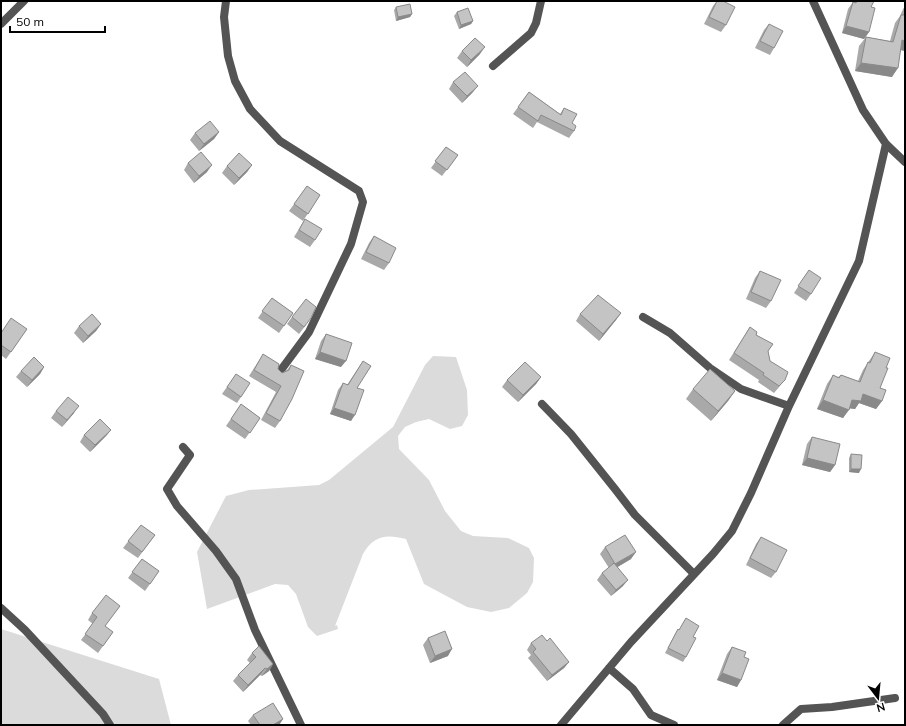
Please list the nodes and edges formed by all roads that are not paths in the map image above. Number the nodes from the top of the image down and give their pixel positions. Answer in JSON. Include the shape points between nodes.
{"nodes":[{"id":1,"x":24,"y":1,"type":"edge"},
{"id":2,"x":226,"y":1,"type":"edge"},
{"id":3,"x":541,"y":1,"type":"edge"},
{"id":4,"x":814,"y":1,"type":"edge"},
{"id":5,"x":1,"y":24,"type":"edge"},
{"id":6,"x":493,"y":66,"type":"dead end"},
{"id":7,"x":886,"y":144,"type":"junction"},
{"id":8,"x":905,"y":162,"type":"edge"},
{"id":9,"x":643,"y":317,"type":"dead end"},
{"id":10,"x":278,"y":374,"type":"edge"},
{"id":11,"x":542,"y":404,"type":"dead end"},
{"id":12,"x":789,"y":406,"type":"junction"},
{"id":13,"x":183,"y":447,"type":"dead end"},
{"id":14,"x":694,"y":574,"type":"junction"},
{"id":15,"x":1,"y":608,"type":"edge"},
{"id":16,"x":609,"y":668,"type":"junction"},
{"id":17,"x":895,"y":698,"type":"dead end"},
{"id":18,"x":110,"y":725,"type":"edge"},
{"id":19,"x":301,"y":725,"type":"edge"},
{"id":20,"x":561,"y":725,"type":"edge"},
{"id":21,"x":674,"y":725,"type":"edge"},
{"id":22,"x":783,"y":725,"type":"edge"}],
"edges":[{"from":1,"to":5,"type":"street"},
{"from":2,"to":10,"type":"street","via":[[224,18],[228,56],[235,81],[250,109],[280,140],[359,191],[363,202],[351,244],[309,332]]},
{"from":3,"to":6,"type":"street","via":[[536,23],[530,33]]},
{"from":4,"to":7,"type":"street","via":[[863,110]]},
{"from":7,"to":8,"type":"street"},
{"from":7,"to":12,"type":"street","via":[[859,261]]},
{"from":9,"to":12,"type":"street","via":[[670,333],[710,368],[741,389]]},
{"from":11,"to":14,"type":"street","via":[[571,434],[635,515]]},
{"from":12,"to":14,"type":"street","via":[[732,531]]},
{"from":13,"to":19,"type":"street","via":[[190,455],[167,489],[177,506],[216,551],[236,579],[255,630]]},
{"from":14,"to":16,"type":"street"},
{"from":15,"to":18,"type":"street","via":[[25,630],[103,714]]},
{"from":16,"to":20,"type":"street"},
{"from":16,"to":21,"type":"street","via":[[634,688],[651,715]]},
{"from":17,"to":22,"type":"street","via":[[801,709]]}]}
